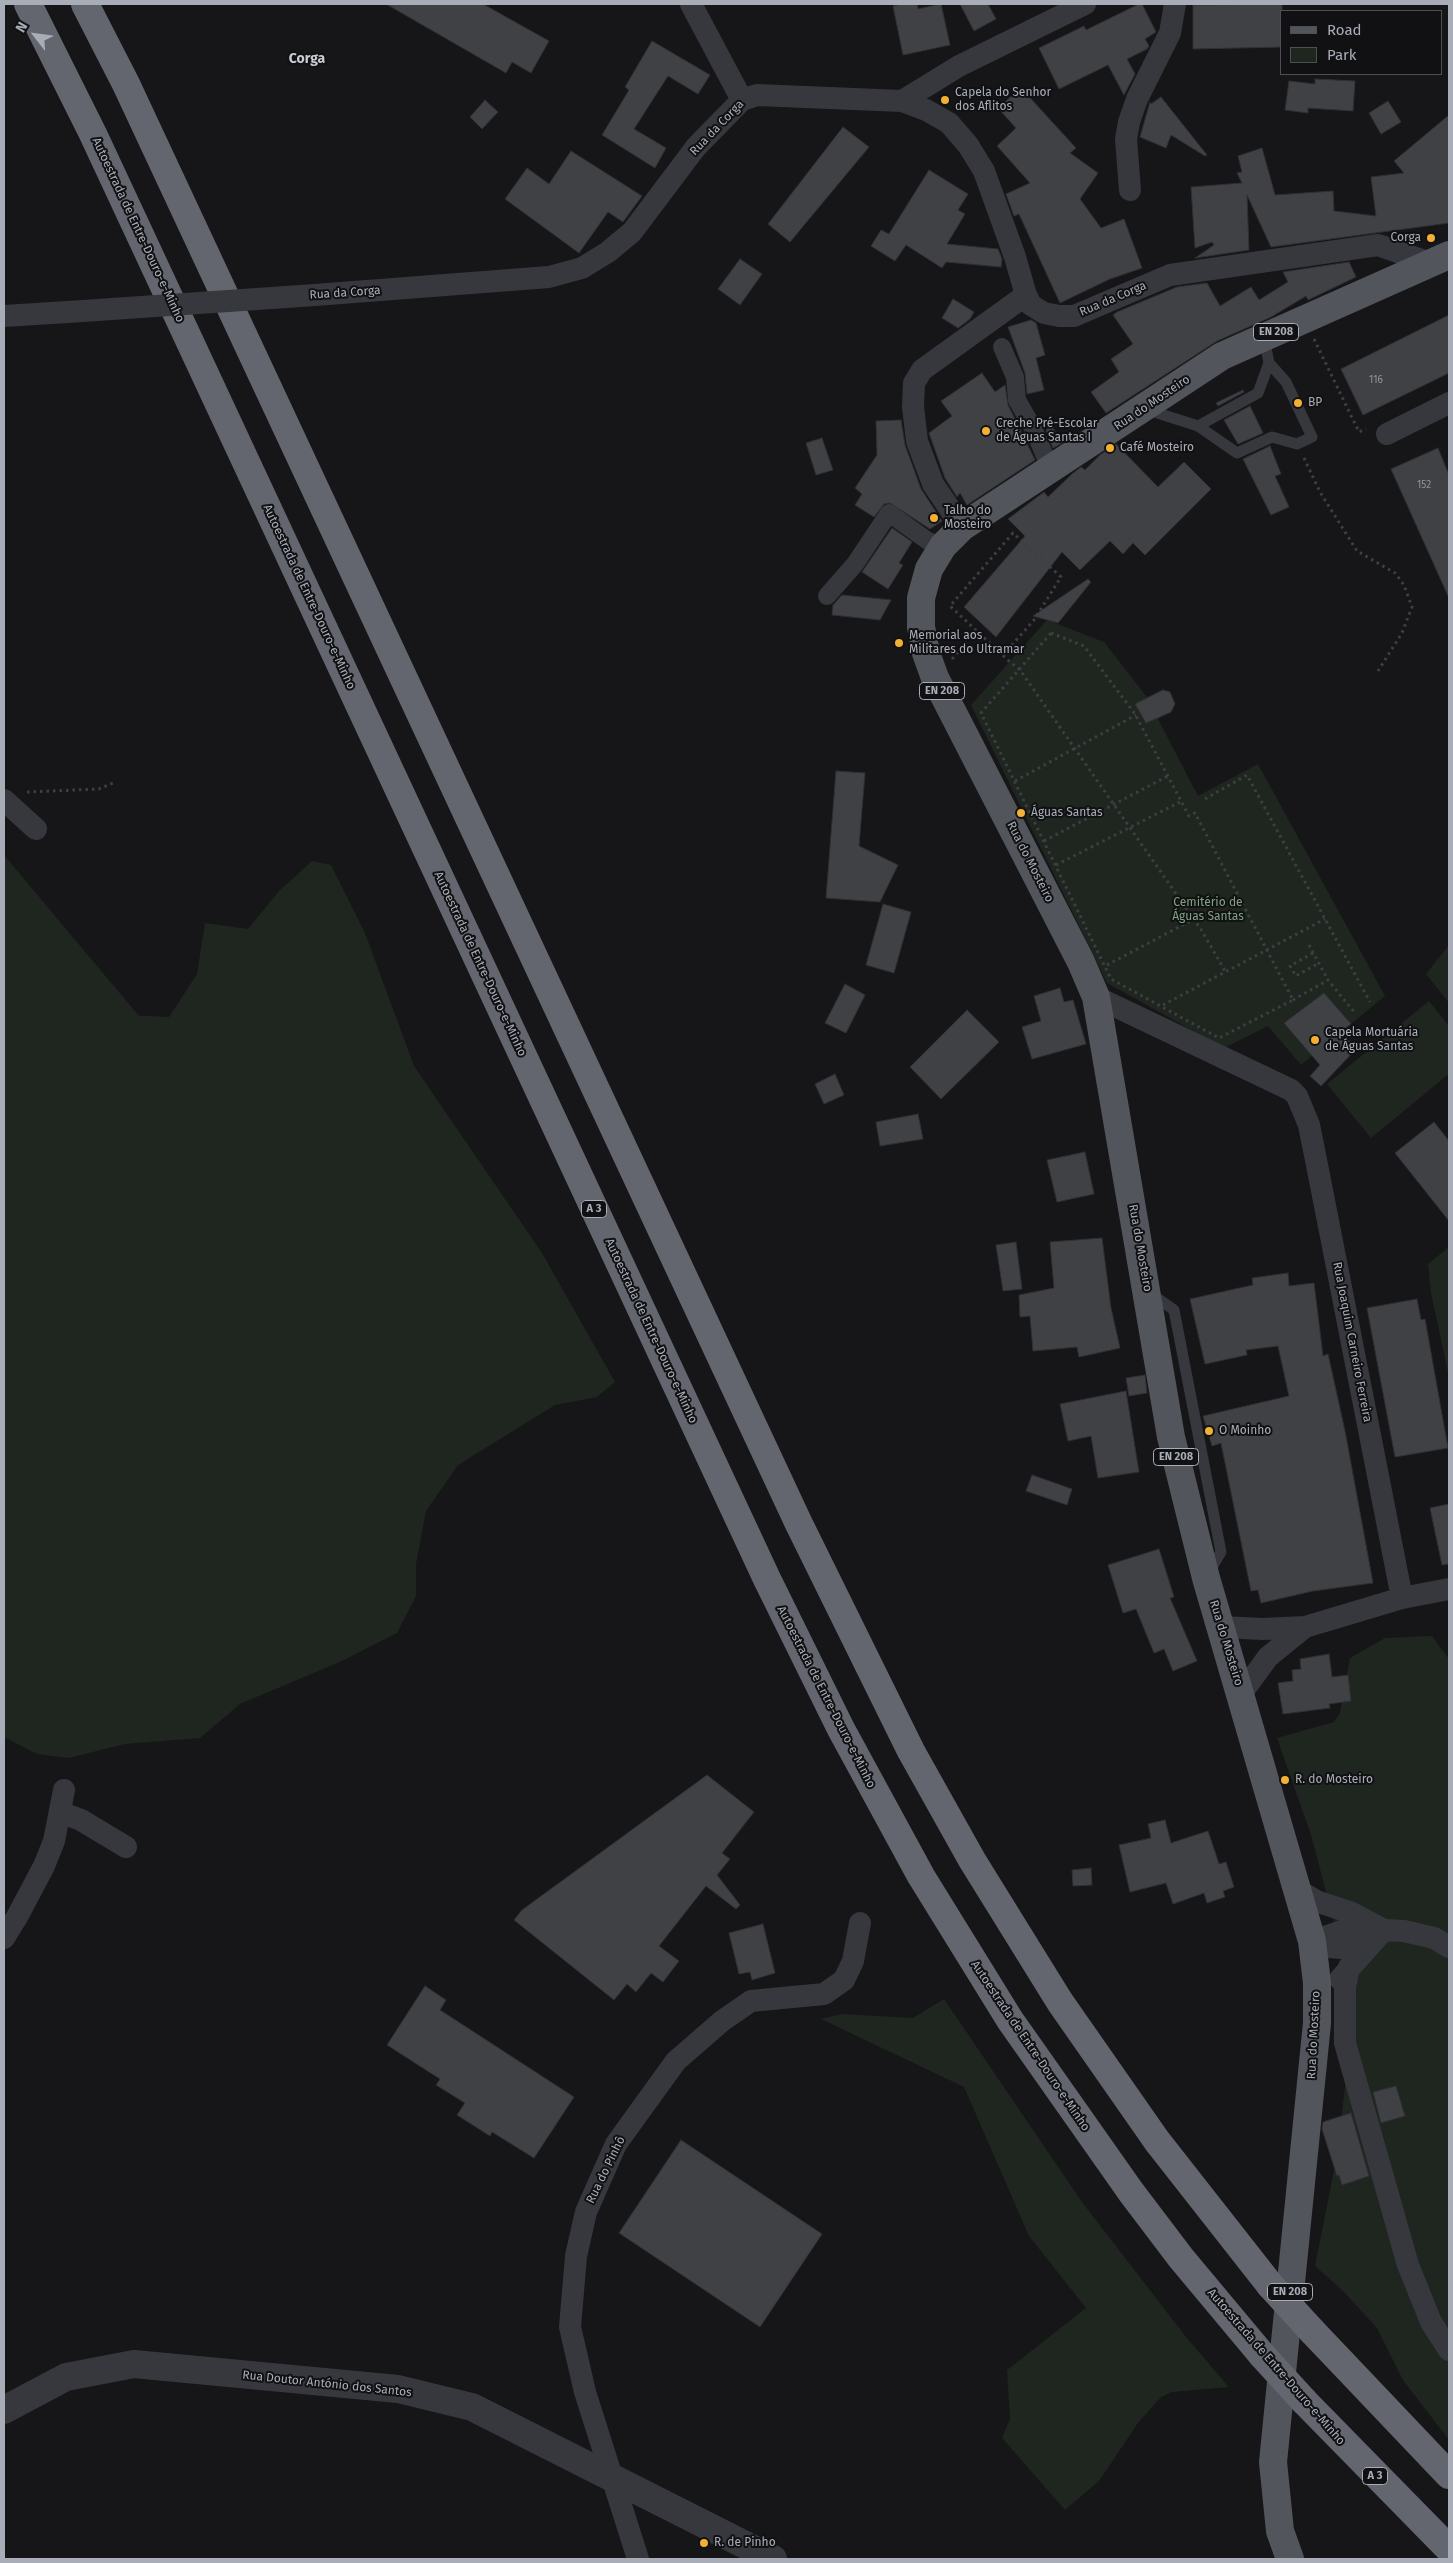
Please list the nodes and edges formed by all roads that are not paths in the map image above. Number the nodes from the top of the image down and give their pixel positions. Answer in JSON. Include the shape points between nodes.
{"nodes":[{"id":1,"x":28,"y":4,"type":"edge"},
{"id":2,"x":85,"y":4,"type":"edge"},
{"id":3,"x":691,"y":4,"type":"edge"},
{"id":4,"x":1085,"y":4,"type":"edge"},
{"id":5,"x":1175,"y":4,"type":"edge"},
{"id":6,"x":742,"y":100,"type":"junction"},
{"id":7,"x":902,"y":101,"type":"junction"},
{"id":8,"x":1130,"y":190,"type":"dead end"},
{"id":9,"x":1440,"y":259,"type":"edge"},
{"id":10,"x":1026,"y":295,"type":"junction"},
{"id":11,"x":4,"y":316,"type":"edge"},
{"id":12,"x":1002,"y":346,"type":"dead end"},
{"id":13,"x":1267,"y":350,"type":"junction"},
{"id":14,"x":1449,"y":403,"type":"edge"},
{"id":15,"x":1144,"y":409,"type":"junction"},
{"id":16,"x":1198,"y":426,"type":"junction"},
{"id":17,"x":1387,"y":434,"type":"road end"},
{"id":18,"x":1051,"y":470,"type":"junction"},
{"id":19,"x":952,"y":536,"type":"junction"},
{"id":20,"x":827,"y":596,"type":"dead end"},
{"id":21,"x":12,"y":796,"type":"edge"},
{"id":22,"x":36,"y":829,"type":"dead end"},
{"id":23,"x":1096,"y":998,"type":"junction"},
{"id":24,"x":1449,"y":1590,"type":"edge"},
{"id":25,"x":1402,"y":1598,"type":"junction"},
{"id":26,"x":1221,"y":1626,"type":"junction"},
{"id":27,"x":1305,"y":1627,"type":"junction"},
{"id":28,"x":1241,"y":1694,"type":"junction"},
{"id":29,"x":64,"y":1790,"type":"dead end"},
{"id":30,"x":60,"y":1812,"type":"junction"},
{"id":31,"x":126,"y":1847,"type":"dead end"},
{"id":32,"x":1298,"y":1890,"type":"junction"},
{"id":33,"x":860,"y":1924,"type":"dead end"},
{"id":34,"x":1375,"y":1926,"type":"junction"},
{"id":35,"x":4,"y":1938,"type":"edge"},
{"id":36,"x":1312,"y":1940,"type":"junction"},
{"id":37,"x":1449,"y":1947,"type":"edge"},
{"id":38,"x":1350,"y":1967,"type":"junction"},
{"id":39,"x":1317,"y":2023,"type":"junction"},
{"id":40,"x":1449,"y":2350,"type":"edge"},
{"id":41,"x":4,"y":2410,"type":"edge"},
{"id":42,"x":1449,"y":2475,"type":"edge"},
{"id":43,"x":615,"y":2480,"type":"junction"},
{"id":44,"x":1449,"y":2549,"type":"edge"},
{"id":45,"x":638,"y":2559,"type":"edge"},
{"id":46,"x":772,"y":2559,"type":"edge"},
{"id":47,"x":1290,"y":2559,"type":"edge"}],
"edges":[{"from":1,"to":44,"type":"highway","name":"Autoestrada de Entre-Douro-e-Minho","number":"A 3","bridge":true,"via":[[101,152],[767,1579],[845,1737],[921,1876],[1020,2035],[1182,2258],[1304,2401]]},
{"from":2,"to":42,"type":"highway","bridge":true,"via":[[126,84],[799,1524],[911,1752],[972,1860],[1060,2002],[1156,2141],[1270,2285]]},
{"from":3,"to":6,"type":"street"},
{"from":4,"to":7,"type":"street","via":[[959,66]]},
{"from":5,"to":8,"type":"street","via":[[1170,33],[1137,98],[1129,122],[1126,139]]},
{"from":6,"to":7,"type":"street","name":"Rua da Corga","via":[[758,95]]},
{"from":6,"to":11,"type":"street","name":"Rua da Corga","bridge":true,"via":[[696,147],[632,232],[582,268],[549,277]]},
{"from":7,"to":10,"type":"street","name":"Rua da Corga","via":[[949,123],[968,145],[984,171]]},
{"from":9,"to":10,"type":"street","name":"Rua da Corga","via":[[1378,245],[1255,261],[1170,275],[1074,316],[1044,312],[1031,305]]},
{"from":9,"to":13,"type":"main road","name":"Rua do Mosteiro","number":"EN 208"},
{"from":10,"to":19,"type":"street","via":[[922,370],[914,383],[917,441]]},
{"from":12,"to":18,"type":"street","via":[[1014,377],[1017,400]]},
{"from":13,"to":15,"type":"main road","name":"Rua do Mosteiro","number":"EN 208","via":[[1222,356]]},
{"from":13,"to":16,"type":"lane","via":[[1258,393]]},
{"from":13,"to":16,"type":"lane","via":[[1312,437],[1297,444],[1272,437],[1236,453]]},
{"from":14,"to":17,"type":"street"},
{"from":15,"to":16,"type":"lane"},
{"from":15,"to":18,"type":"main road","name":"Rua do Mosteiro","number":"EN 208"},
{"from":18,"to":19,"type":"main road","name":"Rua do Mosteiro","number":"EN 208"},
{"from":19,"to":20,"type":"street","via":[[928,541],[889,513],[855,564]]},
{"from":19,"to":23,"type":"main road","name":"Rua do Mosteiro","number":"EN 208","via":[[929,569],[920,598],[926,653]]},
{"from":21,"to":22,"type":"street"},
{"from":23,"to":25,"type":"street","name":"Rua Joaquim Carneiro Ferreira","via":[[1291,1090],[1301,1104],[1311,1133]]},
{"from":23,"to":26,"type":"main road","name":"Rua do Mosteiro","number":"EN 208","via":[[1171,1436]]},
{"from":24,"to":25,"type":"street"},
{"from":25,"to":27,"type":"street"},
{"from":26,"to":27,"type":"street"},
{"from":26,"to":28,"type":"main road","name":"Rua do Mosteiro","number":"EN 208"},
{"from":27,"to":28,"type":"street","via":[[1268,1657]]},
{"from":28,"to":32,"type":"main road","name":"Rua do Mosteiro","number":"EN 208"},
{"from":29,"to":30,"type":"street"},
{"from":30,"to":31,"type":"street","via":[[81,1820]]},
{"from":30,"to":35,"type":"street","via":[[44,1866]]},
{"from":32,"to":34,"type":"street"},
{"from":32,"to":36,"type":"main road","name":"Rua do Mosteiro","number":"EN 208"},
{"from":33,"to":43,"type":"street","name":"Rua do Pinhô","via":[[853,1961],[844,1980],[824,1994],[751,2001],[676,2061],[616,2144],[586,2212],[576,2256],[570,2327],[585,2392]]},
{"from":34,"to":36,"type":"street","via":[[1360,1944],[1342,1948],[1328,1947]]},
{"from":34,"to":37,"type":"street","via":[[1434,1938]]},
{"from":34,"to":38,"type":"street"},
{"from":36,"to":39,"type":"main road","name":"Rua do Mosteiro","number":"EN 208"},
{"from":38,"to":39,"type":"street","via":[[1327,2000]]},
{"from":38,"to":40,"type":"street","via":[[1345,1988],[1345,2043],[1408,2265],[1431,2322]]},
{"from":39,"to":47,"type":"main road","name":"Rua do Mosteiro","number":"EN 208","via":[[1273,2462],[1280,2532]]},
{"from":41,"to":43,"type":"street","name":"Rua Doutor António dos Santos","via":[[66,2377],[134,2364],[398,2389],[472,2406]]},
{"from":43,"to":45,"type":"street","name":"Rua do Pinhô"},
{"from":43,"to":46,"type":"street","name":"Rua Doutor António dos Santos"}]}
